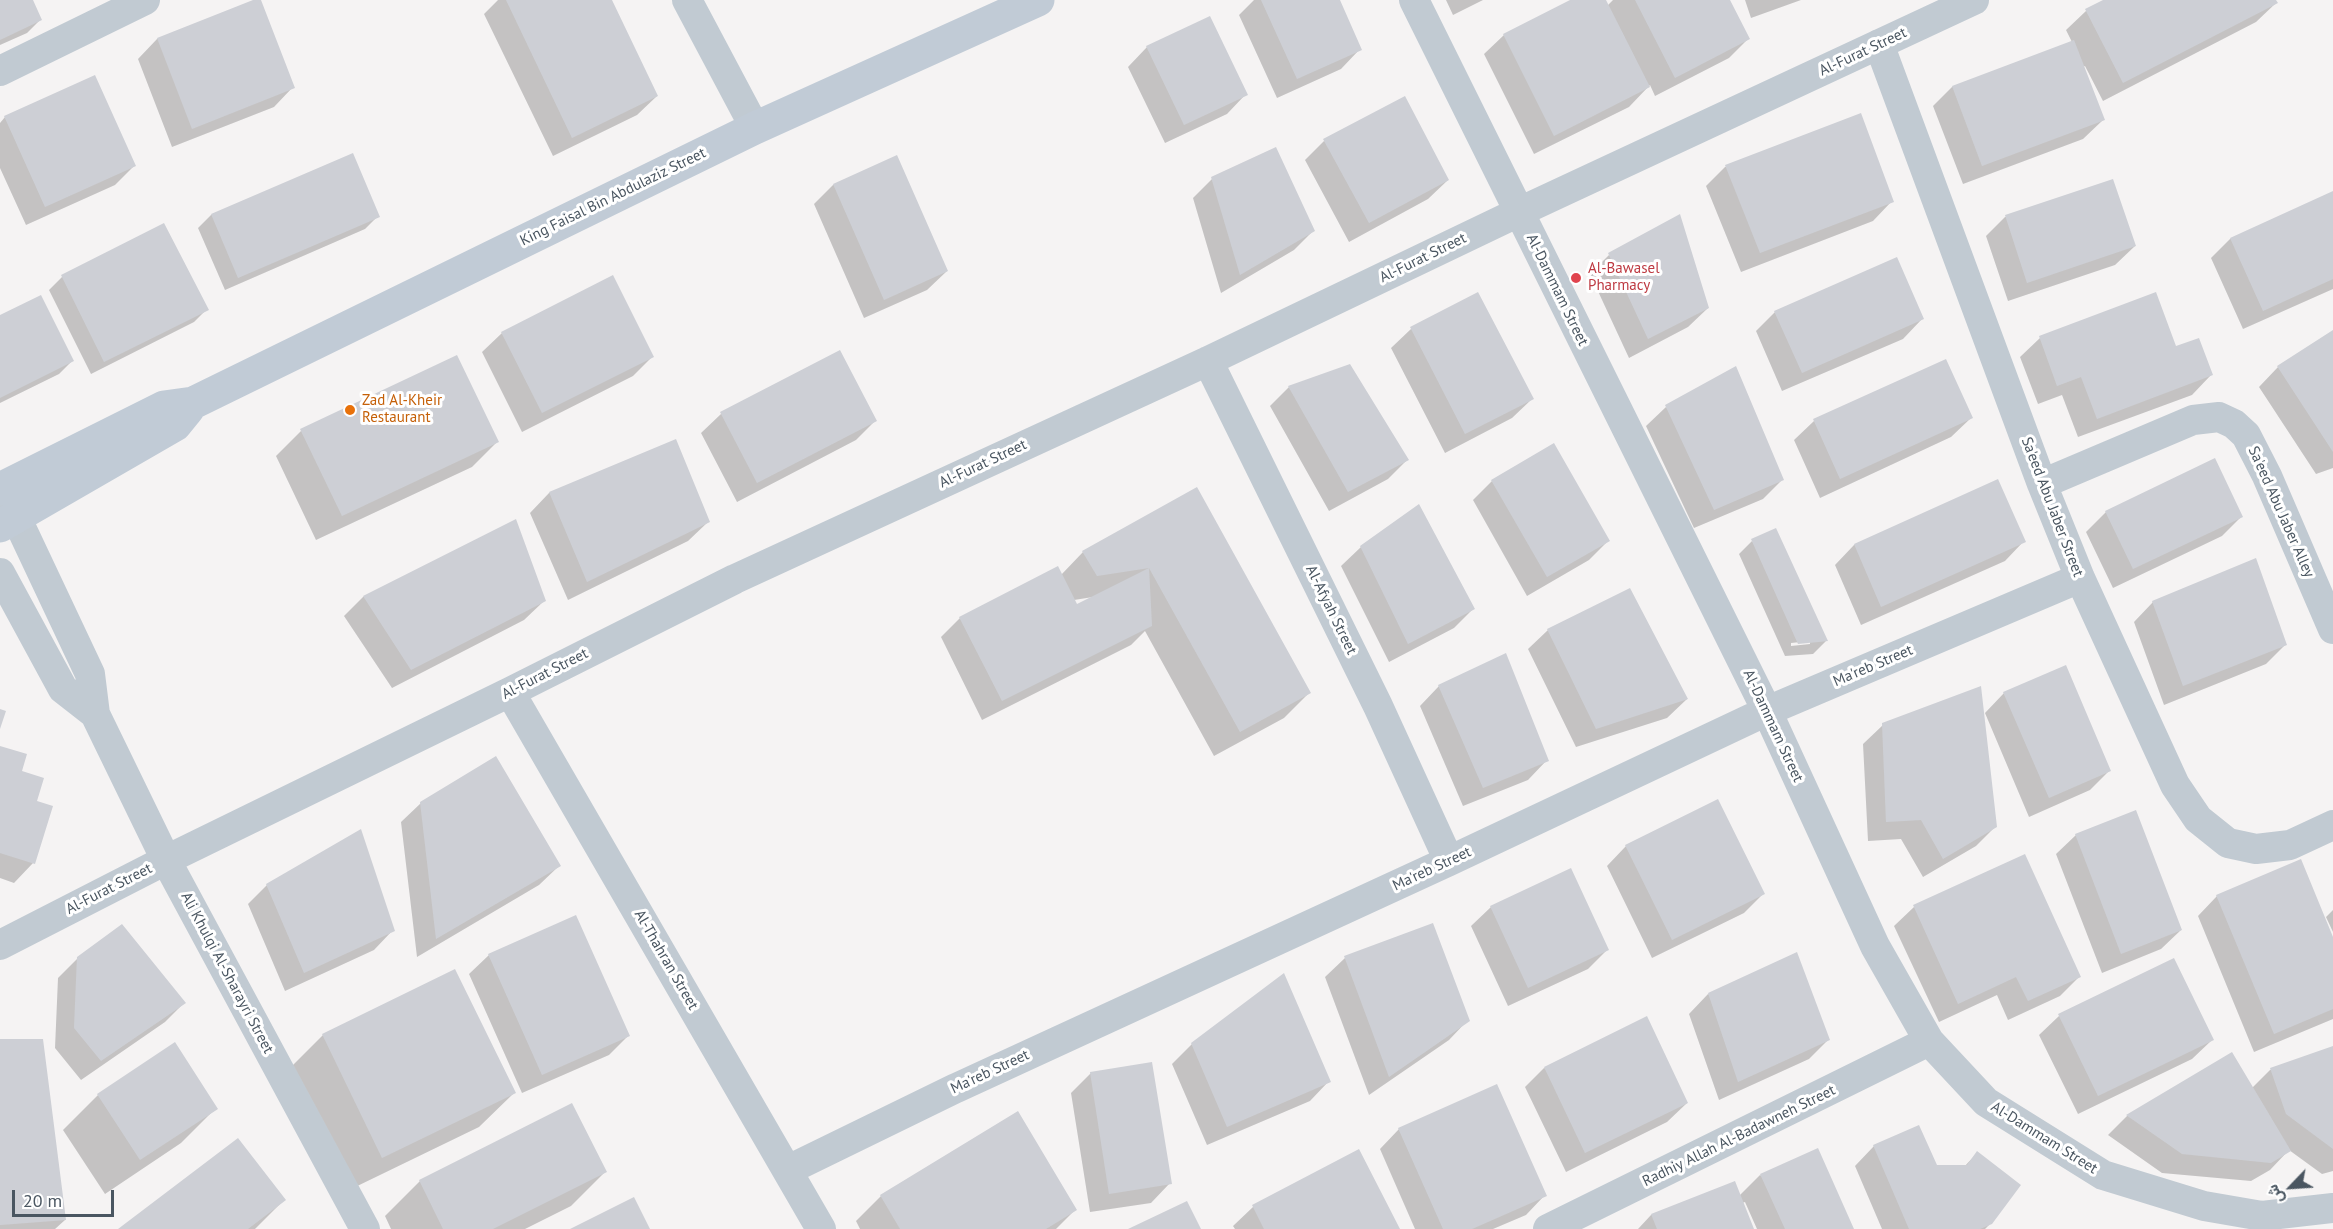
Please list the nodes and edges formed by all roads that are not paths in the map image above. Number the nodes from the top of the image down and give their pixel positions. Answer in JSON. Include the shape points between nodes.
{"nodes":[{"id":1,"x":145,"y":0,"type":"edge"},
{"id":2,"x":687,"y":0,"type":"edge"},
{"id":3,"x":1038,"y":0,"type":"edge"},
{"id":4,"x":1414,"y":0,"type":"edge"},
{"id":5,"x":1974,"y":0,"type":"edge"},
{"id":6,"x":1879,"y":44,"type":"junction"},
{"id":7,"x":0,"y":71,"type":"edge"},
{"id":8,"x":755,"y":128,"type":"junction"},
{"id":9,"x":1519,"y":212,"type":"junction"},
{"id":10,"x":1208,"y":361,"type":"junction"},
{"id":11,"x":2043,"y":484,"type":"junction"},
{"id":12,"x":4,"y":506,"type":"edge"},
{"id":13,"x":0,"y":573,"type":"edge"},
{"id":14,"x":2080,"y":578,"type":"junction"},
{"id":15,"x":2333,"y":629,"type":"edge"},
{"id":16,"x":510,"y":692,"type":"junction"},
{"id":17,"x":1767,"y":711,"type":"junction"},
{"id":18,"x":95,"y":714,"type":"junction"},
{"id":19,"x":2333,"y":825,"type":"edge"},
{"id":20,"x":166,"y":860,"type":"junction"},
{"id":21,"x":1449,"y":861,"type":"junction"},
{"id":22,"x":0,"y":945,"type":"edge"},
{"id":23,"x":1929,"y":1041,"type":"junction"},
{"id":24,"x":788,"y":1170,"type":"junction"},
{"id":25,"x":2333,"y":1208,"type":"edge"},
{"id":26,"x":1604,"y":1217,"type":"edge"},
{"id":27,"x":365,"y":1229,"type":"edge"},
{"id":28,"x":820,"y":1229,"type":"edge"},
{"id":29,"x":1548,"y":1229,"type":"edge"}],
"edges":[{"from":1,"to":7,"type":"street"},
{"from":2,"to":8,"type":"street"},
{"from":3,"to":8,"type":"main road","name":"King Faisal Bin Abdulaziz Street"},
{"from":4,"to":9,"type":"street","name":"Al-Dammam Street"},
{"from":5,"to":6,"type":"street","name":"Al-Furat Street"},
{"from":6,"to":9,"type":"street","name":"Al-Furat Street"},
{"from":6,"to":11,"type":"street","name":"Sa'eed Abu Jaber Street"},
{"from":8,"to":12,"type":"main road","name":"King Faisal Bin Abdulaziz Street","via":[[193,403],[175,425]]},
{"from":9,"to":10,"type":"street","name":"Al-Furat Street"},
{"from":9,"to":17,"type":"street","name":"Al-Dammam Street"},
{"from":10,"to":16,"type":"street","name":"Al-Furat Street","via":[[735,579]]},
{"from":10,"to":21,"type":"street","name":"Al-Afyah Street","via":[[1378,706]]},
{"from":11,"to":14,"type":"street","name":"Sa'eed Abu Jaber Street"},
{"from":11,"to":15,"type":"street","name":"Sa'eed Abu Jaber Alley","via":[[2193,420],[2219,417],[2234,424],[2246,435],[2267,476]]},
{"from":12,"to":18,"type":"street","name":"Ali Khulqi Al-Sharayri Street","via":[[90,674]]},
{"from":13,"to":18,"type":"street","name":"Ali Khulqi Al-Sharayri Street","via":[[63,689]]},
{"from":14,"to":17,"type":"street","name":"Ma'reb Street"},
{"from":14,"to":19,"type":"street","name":"Sa'eed Abu Jaber Street","via":[[2175,785],[2198,819],[2228,843],[2256,849],[2290,845]]},
{"from":16,"to":20,"type":"street","name":"Al-Furat Street"},
{"from":16,"to":24,"type":"street","name":"Al-Thahran Street"},
{"from":17,"to":21,"type":"street","name":"Ma'reb Street"},
{"from":17,"to":23,"type":"street","name":"Al-Dammam Street","via":[[1875,946]]},
{"from":18,"to":20,"type":"street","name":"Ali Khulqi Al-Sharayri Street"},
{"from":20,"to":22,"type":"street","name":"Al-Furat Street"},
{"from":20,"to":27,"type":"street","name":"Ali Khulqi Al-Sharayri Street"},
{"from":21,"to":24,"type":"street","name":"Ma'reb Street","via":[[956,1088]]},
{"from":23,"to":25,"type":"street","name":"Al-Dammam Street","via":[[1986,1102],[2103,1175],[2204,1206],[2262,1216]]},
{"from":23,"to":26,"type":"street","name":"Radhiy Allah Al-Badawneh Street"},
{"from":24,"to":28,"type":"street","name":"Al-Thahran Street"},
{"from":26,"to":29,"type":"street","name":"Radhiy Allah Al-Badawneh Street"}]}
